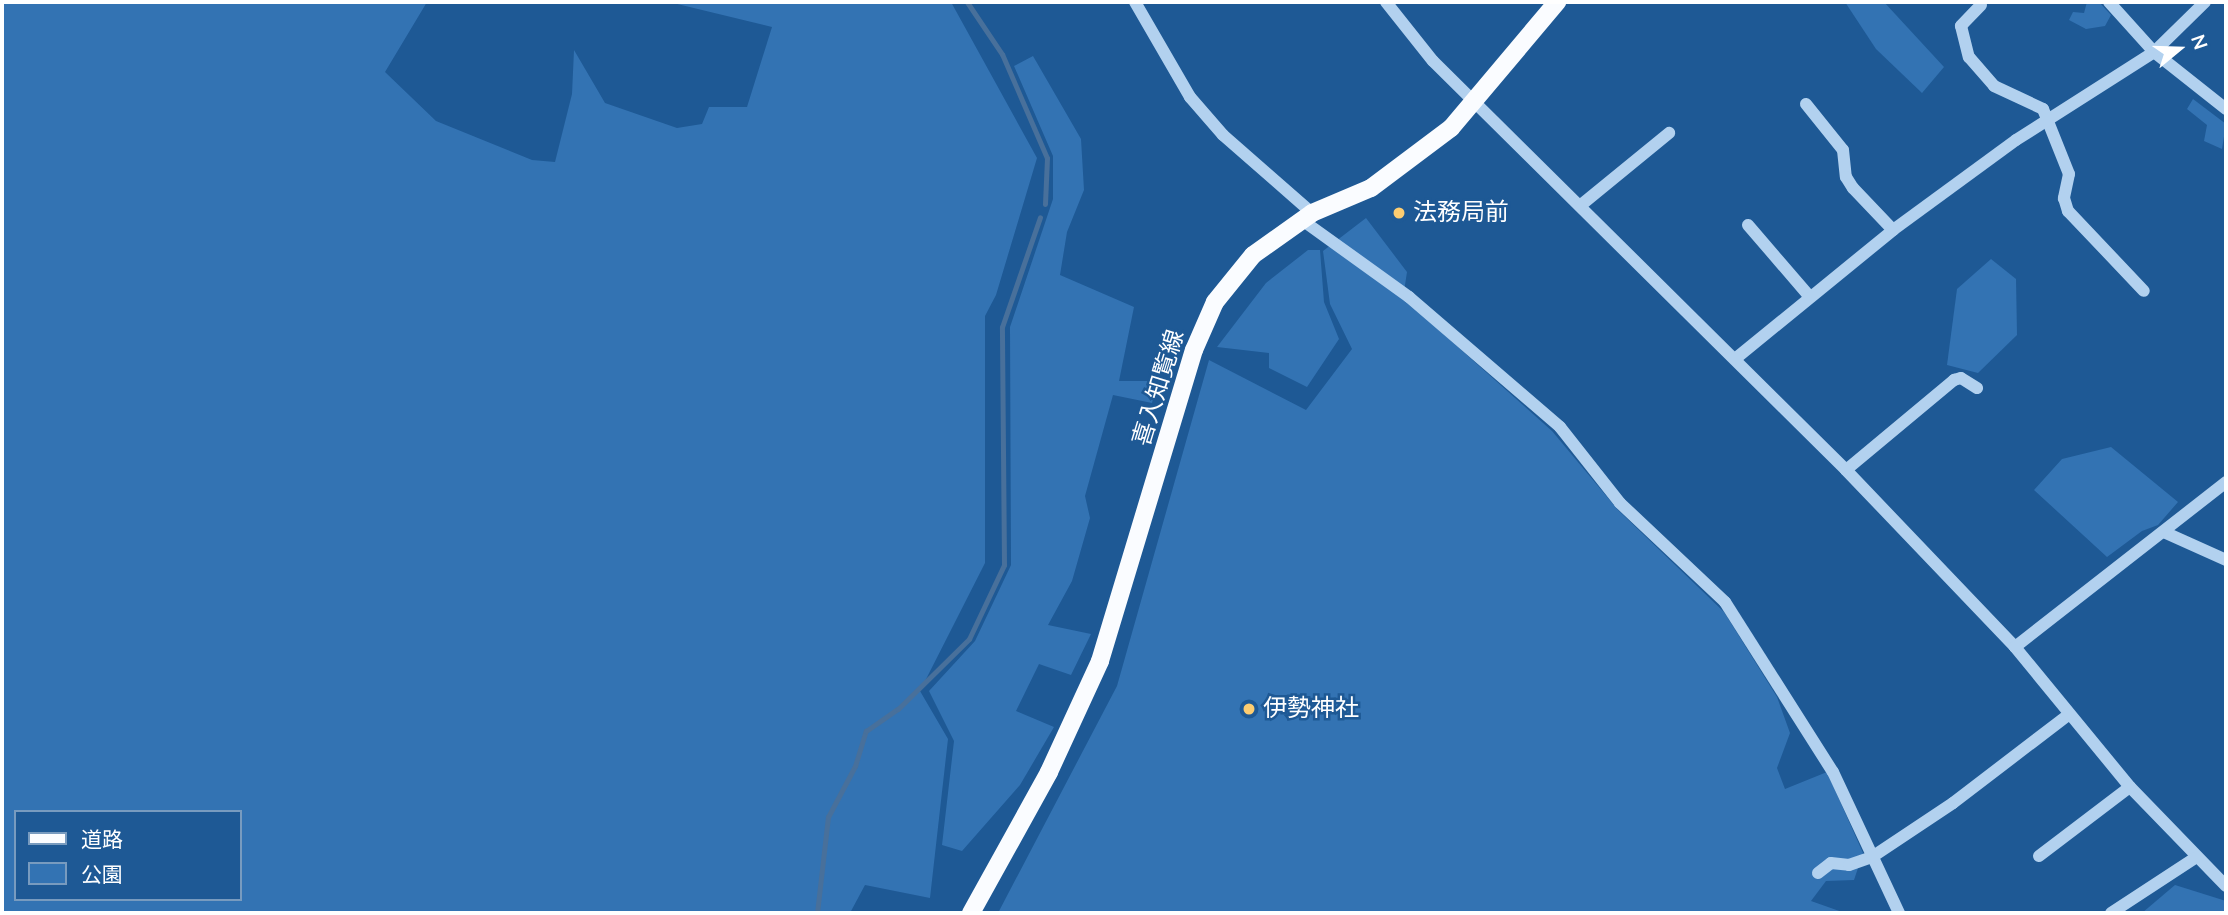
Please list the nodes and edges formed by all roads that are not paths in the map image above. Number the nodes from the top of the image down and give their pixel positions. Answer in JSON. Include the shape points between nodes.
{"nodes":[{"id":1,"x":1135,"y":2,"type":"edge"},
{"id":2,"x":1386,"y":2,"type":"edge"},
{"id":3,"x":1557,"y":2,"type":"edge"},
{"id":4,"x":2109,"y":2,"type":"edge"},
{"id":5,"x":2205,"y":2,"type":"edge"},
{"id":6,"x":1981,"y":5,"type":"dead end"},
{"id":7,"x":2154,"y":52,"type":"junction"},
{"id":8,"x":1474,"y":99,"type":"junction"},
{"id":9,"x":1806,"y":104,"type":"dead end"},
{"id":10,"x":2226,"y":109,"type":"edge"},
{"id":11,"x":2049,"y":119,"type":"junction"},
{"id":12,"x":1669,"y":133,"type":"dead end"},
{"id":13,"x":1581,"y":205,"type":"junction"},
{"id":14,"x":1307,"y":217,"type":"junction"},
{"id":15,"x":1748,"y":225,"type":"dead end"},
{"id":16,"x":1893,"y":230,"type":"junction"},
{"id":17,"x":2144,"y":291,"type":"dead end"},
{"id":18,"x":1810,"y":297,"type":"junction"},
{"id":19,"x":1735,"y":359,"type":"junction"},
{"id":20,"x":1977,"y":388,"type":"dead end"},
{"id":21,"x":1846,"y":470,"type":"junction"},
{"id":22,"x":2226,"y":482,"type":"edge"},
{"id":23,"x":2166,"y":533,"type":"junction"},
{"id":24,"x":2226,"y":560,"type":"edge"},
{"id":25,"x":2015,"y":646,"type":"junction"},
{"id":26,"x":2068,"y":715,"type":"junction"},
{"id":27,"x":2130,"y":787,"type":"junction"},
{"id":28,"x":2039,"y":856,"type":"dead end"},
{"id":29,"x":1872,"y":857,"type":"junction"},
{"id":30,"x":2195,"y":858,"type":"junction"},
{"id":31,"x":1818,"y":873,"type":"dead end"},
{"id":32,"x":2226,"y":886,"type":"edge"},
{"id":33,"x":971,"y":913,"type":"edge"},
{"id":34,"x":1899,"y":913,"type":"edge"},
{"id":35,"x":2111,"y":913,"type":"edge"}],
"edges":[{"from":1,"to":14,"type":"street","via":[[1190,97]]},
{"from":2,"to":8,"type":"street","via":[[1433,61]]},
{"from":3,"to":8,"type":"main road","name":"喜入知覧線"},
{"from":4,"to":7,"type":"street"},
{"from":5,"to":7,"type":"street"},
{"from":6,"to":11,"type":"street","via":[[1961,26],[1969,57],[1994,86],[2043,109]]},
{"from":7,"to":10,"type":"street"},
{"from":7,"to":11,"type":"street"},
{"from":8,"to":13,"type":"street"},
{"from":8,"to":14,"type":"main road","name":"喜入知覧線","via":[[1451,128],[1371,188]]},
{"from":9,"to":16,"type":"street","via":[[1843,150],[1846,177],[1853,188]]},
{"from":11,"to":16,"type":"street"},
{"from":11,"to":17,"type":"street","via":[[2069,174],[2064,198],[2068,211]]},
{"from":12,"to":13,"type":"street"},
{"from":13,"to":19,"type":"street"},
{"from":14,"to":29,"type":"street","via":[[1409,296],[1560,427],[1620,503],[1725,602],[1833,772]]},
{"from":14,"to":33,"type":"main road","name":"喜入知覧線","via":[[1253,255],[1215,302],[1194,350],[1100,661],[1049,772]]},
{"from":15,"to":18,"type":"street"},
{"from":16,"to":18,"type":"street"},
{"from":18,"to":19,"type":"street"},
{"from":19,"to":21,"type":"street"},
{"from":20,"to":21,"type":"street","via":[[1961,378],[1954,380]]},
{"from":21,"to":25,"type":"street"},
{"from":22,"to":23,"type":"street"},
{"from":23,"to":24,"type":"street"},
{"from":23,"to":25,"type":"street","via":[[2143,543]]},
{"from":25,"to":26,"type":"street"},
{"from":26,"to":27,"type":"street"},
{"from":26,"to":29,"type":"street","via":[[1953,803]]},
{"from":27,"to":28,"type":"street"},
{"from":27,"to":30,"type":"street"},
{"from":29,"to":31,"type":"street","via":[[1849,865],[1831,863]]},
{"from":29,"to":34,"type":"street"},
{"from":30,"to":32,"type":"street"},
{"from":30,"to":35,"type":"street"}]}
